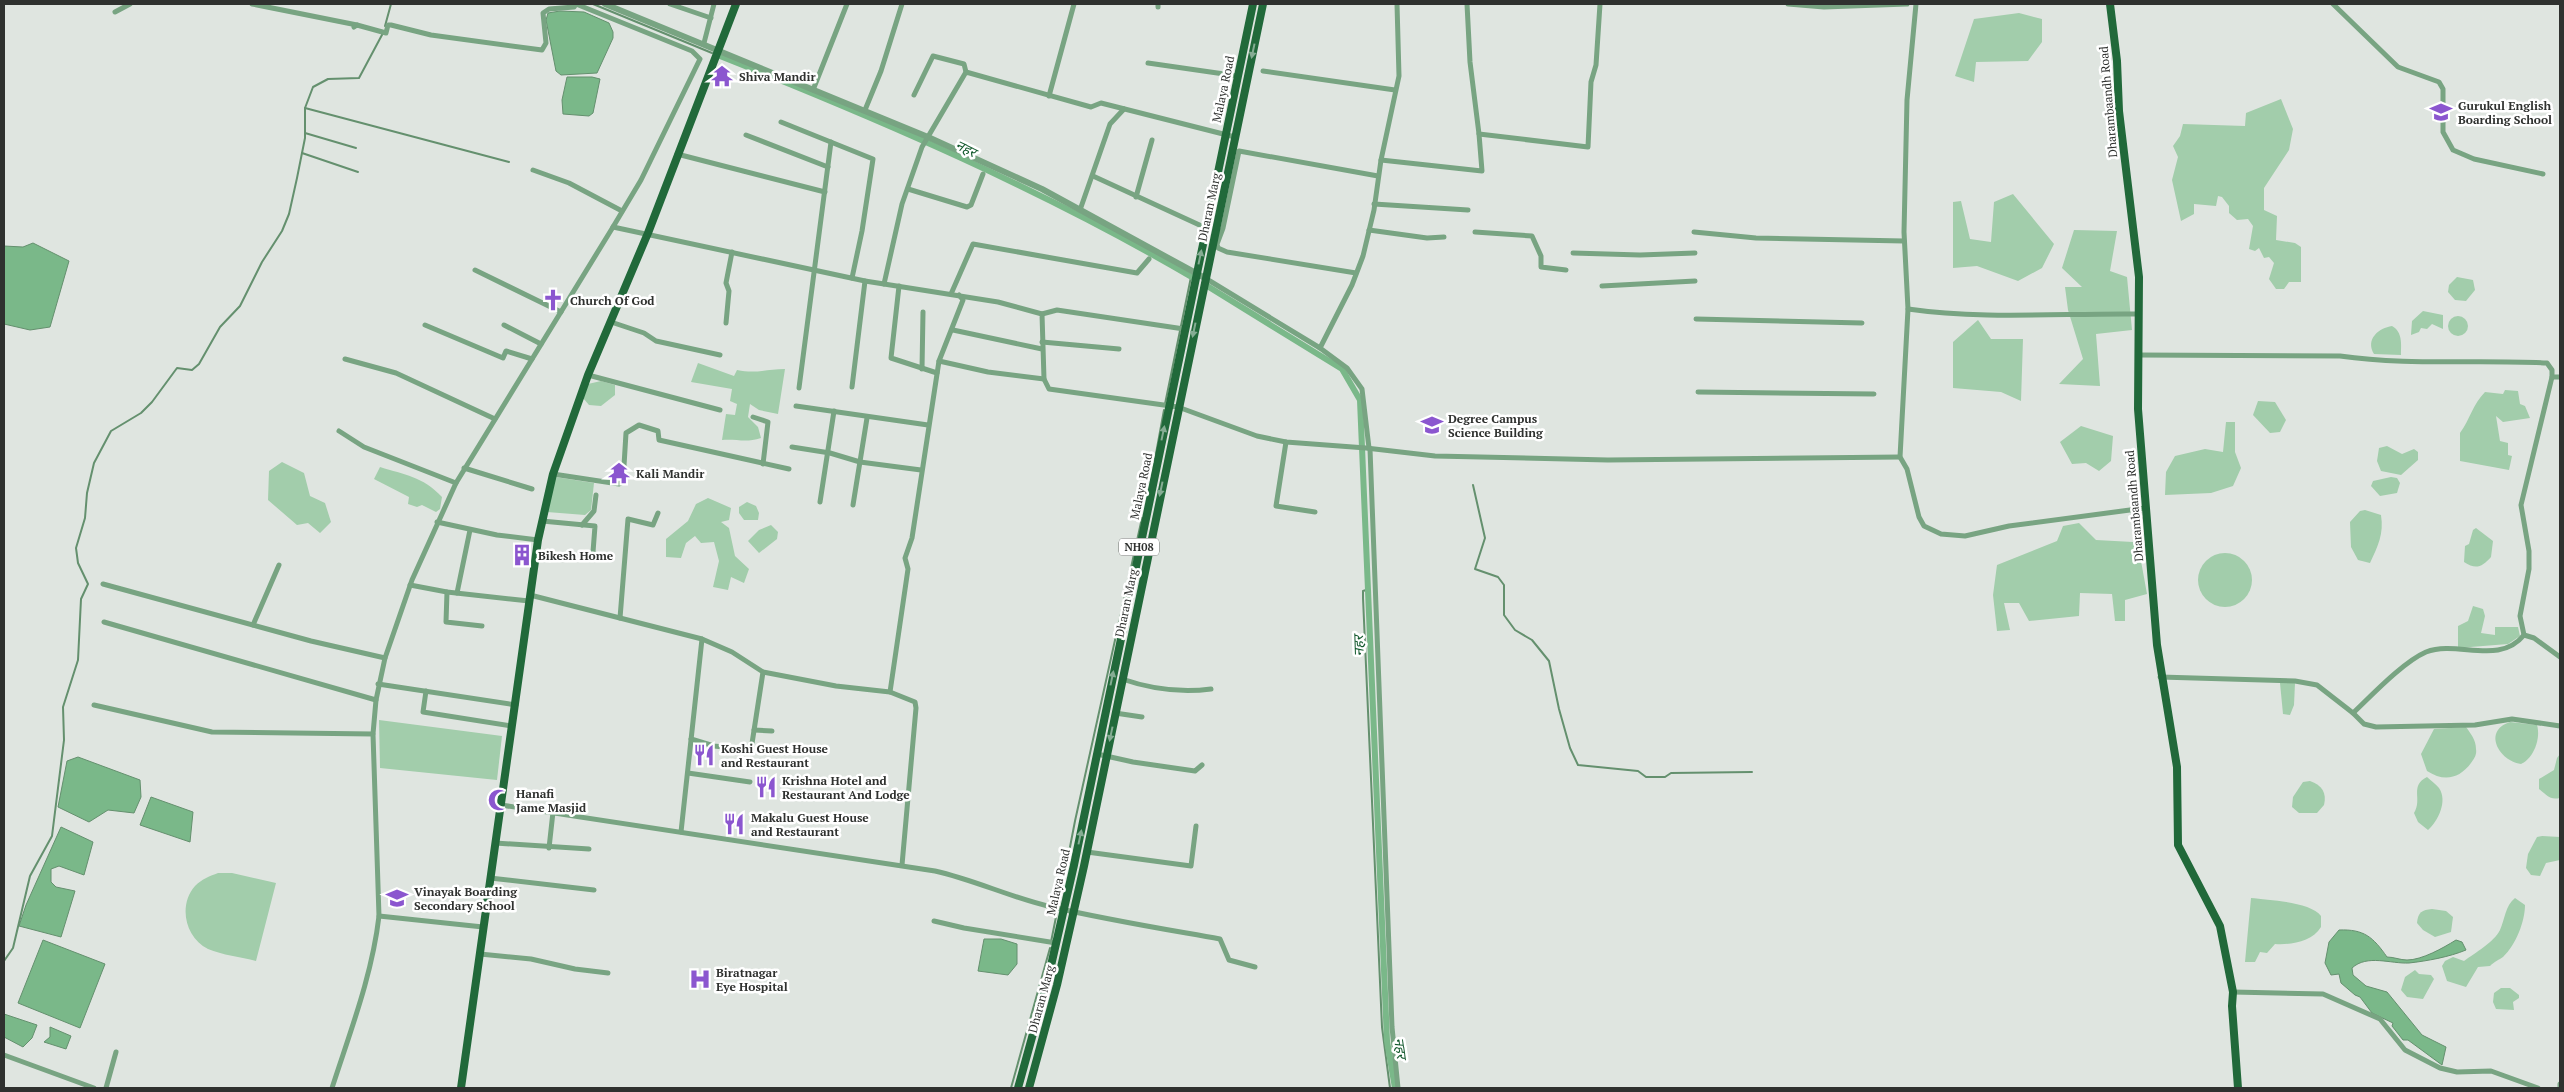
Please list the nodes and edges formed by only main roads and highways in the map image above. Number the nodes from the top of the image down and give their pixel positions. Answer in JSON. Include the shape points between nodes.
{"nodes":[{"id":1,"x":736,"y":4,"type":"edge"},
{"id":2,"x":1253,"y":4,"type":"edge"},
{"id":3,"x":1263,"y":4,"type":"edge"},
{"id":4,"x":2110,"y":4,"type":"edge"},
{"id":5,"x":1042,"y":1000,"type":"junction"},
{"id":6,"x":1052,"y":1002,"type":"junction"},
{"id":7,"x":461,"y":1088,"type":"edge"},
{"id":8,"x":1018,"y":1088,"type":"edge"},
{"id":9,"x":1028,"y":1088,"type":"edge"},
{"id":10,"x":2238,"y":1088,"type":"edge"}],
"edges":[{"from":1,"to":7,"type":"main road","via":[[648,233],[588,375],[553,474],[538,540]]},
{"from":5,"to":2,"type":"main road","name":"Malaya Road","number":"NH08","one_way":true,"via":[[1097,754]]},
{"from":3,"to":6,"type":"main road","name":"Dharan Marg","number":"NH08","one_way":true},
{"from":4,"to":10,"type":"main road","name":"Dharambaandh Road","via":[[2138,277],[2138,409],[2160,676],[2177,768],[2178,845],[2220,926],[2233,992]]},
{"from":5,"to":6,"type":"main road"},
{"from":5,"to":8,"type":"main road","name":"Malaya Road","number":"NH08"},
{"from":6,"to":9,"type":"main road","name":"Dharan Marg","number":"NH08"}]}
